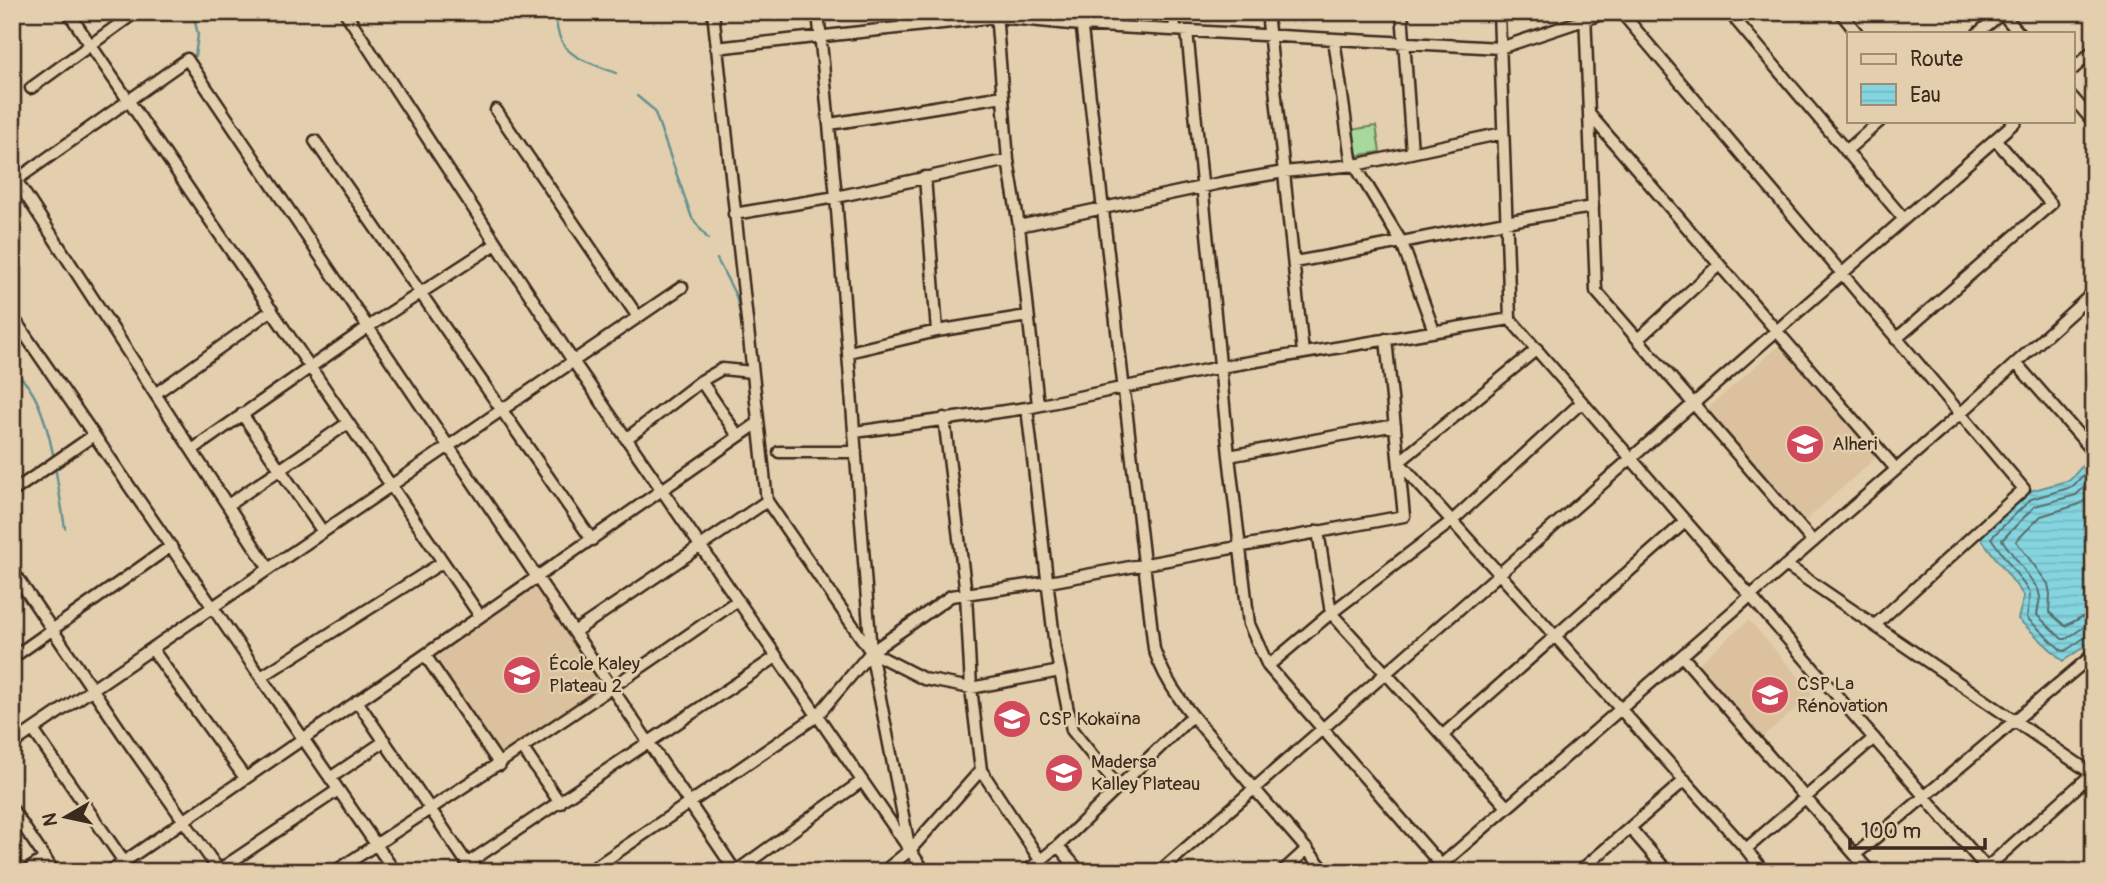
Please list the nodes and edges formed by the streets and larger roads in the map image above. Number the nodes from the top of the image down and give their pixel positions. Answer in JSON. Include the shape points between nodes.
{"nodes":[{"id":1,"x":68,"y":12,"type":"edge"},
{"id":2,"x":136,"y":12,"type":"edge"},
{"id":3,"x":345,"y":12,"type":"edge"},
{"id":4,"x":713,"y":12,"type":"edge"},
{"id":5,"x":818,"y":12,"type":"edge"},
{"id":6,"x":903,"y":12,"type":"edge"},
{"id":7,"x":1080,"y":12,"type":"edge"},
{"id":8,"x":1174,"y":12,"type":"edge"},
{"id":9,"x":1268,"y":12,"type":"edge"},
{"id":10,"x":1402,"y":12,"type":"edge"},
{"id":11,"x":1499,"y":12,"type":"edge"},
{"id":12,"x":1608,"y":12,"type":"edge"},
{"id":13,"x":1620,"y":12,"type":"edge"},
{"id":14,"x":1729,"y":12,"type":"edge"},
{"id":15,"x":1839,"y":12,"type":"edge"},
{"id":16,"x":2001,"y":12,"type":"edge"},
{"id":17,"x":997,"y":15,"type":"edge"},
{"id":18,"x":1585,"y":16,"type":"edge"},
{"id":19,"x":1081,"y":25,"type":"junction"},
{"id":20,"x":904,"y":27,"type":"junction"},
{"id":21,"x":1175,"y":30,"type":"junction"},
{"id":22,"x":1187,"y":31,"type":"junction"},
{"id":23,"x":1856,"y":32,"type":"edge"},
{"id":24,"x":1979,"y":32,"type":"edge"},
{"id":25,"x":2018,"y":32,"type":"edge"},
{"id":26,"x":1270,"y":35,"type":"junction"},
{"id":27,"x":820,"y":37,"type":"junction"},
{"id":28,"x":1334,"y":39,"type":"junction"},
{"id":29,"x":1404,"y":43,"type":"junction"},
{"id":30,"x":90,"y":45,"type":"junction"},
{"id":31,"x":716,"y":48,"type":"junction"},
{"id":32,"x":1500,"y":48,"type":"junction"},
{"id":33,"x":2094,"y":50,"type":"edge"},
{"id":34,"x":2074,"y":68,"type":"edge"},
{"id":35,"x":30,"y":88,"type":"dead end"},
{"id":36,"x":1003,"y":96,"type":"junction"},
{"id":37,"x":2074,"y":99,"type":"edge"},
{"id":38,"x":129,"y":101,"type":"junction"},
{"id":39,"x":496,"y":110,"type":"dead end"},
{"id":40,"x":1590,"y":114,"type":"junction"},
{"id":41,"x":1879,"y":122,"type":"edge"},
{"id":42,"x":2015,"y":122,"type":"edge"},
{"id":43,"x":2094,"y":123,"type":"edge"},
{"id":44,"x":830,"y":124,"type":"junction"},
{"id":45,"x":1503,"y":133,"type":"junction"},
{"id":46,"x":1995,"y":139,"type":"junction"},
{"id":47,"x":315,"y":141,"type":"dead end"},
{"id":48,"x":1846,"y":151,"type":"junction"},
{"id":49,"x":1412,"y":152,"type":"junction"},
{"id":50,"x":1008,"y":160,"type":"junction"},
{"id":51,"x":1355,"y":165,"type":"junction"},
{"id":52,"x":1284,"y":172,"type":"junction"},
{"id":53,"x":925,"y":177,"type":"junction"},
{"id":54,"x":14,"y":182,"type":"edge"},
{"id":55,"x":1203,"y":187,"type":"junction"},
{"id":56,"x":836,"y":197,"type":"junction"},
{"id":57,"x":1593,"y":207,"type":"junction"},
{"id":58,"x":1102,"y":208,"type":"junction"},
{"id":59,"x":734,"y":214,"type":"junction"},
{"id":60,"x":1903,"y":218,"type":"junction"},
{"id":61,"x":1506,"y":220,"type":"junction"},
{"id":62,"x":1019,"y":226,"type":"junction"},
{"id":63,"x":1402,"y":243,"type":"junction"},
{"id":64,"x":496,"y":244,"type":"junction"},
{"id":65,"x":1294,"y":262,"type":"junction"},
{"id":66,"x":1719,"y":265,"type":"junction"},
{"id":67,"x":1840,"y":273,"type":"junction"},
{"id":68,"x":682,"y":287,"type":"dead end"},
{"id":69,"x":2094,"y":292,"type":"edge"},
{"id":70,"x":420,"y":294,"type":"junction"},
{"id":71,"x":272,"y":310,"type":"junction"},
{"id":72,"x":12,"y":316,"type":"edge"},
{"id":73,"x":1027,"y":316,"type":"junction"},
{"id":74,"x":638,"y":317,"type":"junction"},
{"id":75,"x":1510,"y":319,"type":"junction"},
{"id":76,"x":368,"y":327,"type":"junction"},
{"id":77,"x":1776,"y":330,"type":"junction"},
{"id":78,"x":937,"y":331,"type":"junction"},
{"id":79,"x":1434,"y":331,"type":"junction"},
{"id":80,"x":1386,"y":339,"type":"junction"},
{"id":81,"x":1638,"y":339,"type":"junction"},
{"id":82,"x":1896,"y":339,"type":"junction"},
{"id":83,"x":1537,"y":349,"type":"junction"},
{"id":84,"x":849,"y":352,"type":"junction"},
{"id":85,"x":1303,"y":353,"type":"junction"},
{"id":86,"x":573,"y":361,"type":"junction"},
{"id":87,"x":2016,"y":363,"type":"junction"},
{"id":88,"x":310,"y":367,"type":"junction"},
{"id":89,"x":1220,"y":367,"type":"junction"},
{"id":90,"x":752,"y":372,"type":"junction"},
{"id":91,"x":701,"y":382,"type":"junction"},
{"id":92,"x":1123,"y":387,"type":"junction"},
{"id":93,"x":155,"y":394,"type":"junction"},
{"id":94,"x":1583,"y":402,"type":"junction"},
{"id":95,"x":1693,"y":403,"type":"junction"},
{"id":96,"x":1032,"y":406,"type":"junction"},
{"id":97,"x":502,"y":410,"type":"junction"},
{"id":98,"x":242,"y":414,"type":"junction"},
{"id":99,"x":1960,"y":414,"type":"junction"},
{"id":100,"x":944,"y":418,"type":"junction"},
{"id":101,"x":348,"y":423,"type":"junction"},
{"id":102,"x":758,"y":423,"type":"junction"},
{"id":103,"x":1395,"y":425,"type":"junction"},
{"id":104,"x":855,"y":432,"type":"junction"},
{"id":105,"x":94,"y":435,"type":"junction"},
{"id":106,"x":738,"y":436,"type":"junction"},
{"id":107,"x":626,"y":439,"type":"junction"},
{"id":108,"x":448,"y":446,"type":"junction"},
{"id":109,"x":2091,"y":449,"type":"dead end"},
{"id":110,"x":192,"y":450,"type":"junction"},
{"id":111,"x":779,"y":452,"type":"dead end"},
{"id":112,"x":856,"y":452,"type":"junction"},
{"id":113,"x":1229,"y":456,"type":"junction"},
{"id":114,"x":1631,"y":458,"type":"junction"},
{"id":115,"x":1399,"y":462,"type":"junction"},
{"id":116,"x":280,"y":469,"type":"junction"},
{"id":117,"x":1896,"y":469,"type":"junction"},
{"id":118,"x":391,"y":486,"type":"junction"},
{"id":119,"x":662,"y":491,"type":"junction"},
{"id":120,"x":12,"y":492,"type":"edge"},
{"id":121,"x":767,"y":500,"type":"junction"},
{"id":122,"x":228,"y":505,"type":"junction"},
{"id":123,"x":1452,"y":521,"type":"junction"},
{"id":124,"x":1686,"y":521,"type":"junction"},
{"id":125,"x":1318,"y":531,"type":"junction"},
{"id":126,"x":323,"y":532,"type":"junction"},
{"id":127,"x":592,"y":540,"type":"junction"},
{"id":128,"x":1813,"y":542,"type":"junction"},
{"id":129,"x":1240,"y":545,"type":"junction"},
{"id":130,"x":171,"y":546,"type":"junction"},
{"id":131,"x":699,"y":547,"type":"junction"},
{"id":132,"x":443,"y":562,"type":"junction"},
{"id":133,"x":1144,"y":563,"type":"junction"},
{"id":134,"x":1786,"y":565,"type":"junction"},
{"id":135,"x":269,"y":569,"type":"junction"},
{"id":136,"x":13,"y":572,"type":"edge"},
{"id":137,"x":1499,"y":573,"type":"junction"},
{"id":138,"x":537,"y":578,"type":"junction"},
{"id":139,"x":1049,"y":582,"type":"junction"},
{"id":140,"x":966,"y":594,"type":"junction"},
{"id":141,"x":1751,"y":596,"type":"junction"},
{"id":142,"x":738,"y":600,"type":"junction"},
{"id":143,"x":213,"y":607,"type":"junction"},
{"id":144,"x":1331,"y":613,"type":"junction"},
{"id":145,"x":480,"y":617,"type":"junction"},
{"id":146,"x":1875,"y":625,"type":"junction"},
{"id":147,"x":53,"y":629,"type":"junction"},
{"id":148,"x":574,"y":632,"type":"junction"},
{"id":149,"x":1555,"y":636,"type":"junction"},
{"id":150,"x":152,"y":649,"type":"junction"},
{"id":151,"x":871,"y":652,"type":"junction"},
{"id":152,"x":2094,"y":654,"type":"edge"},
{"id":153,"x":425,"y":655,"type":"junction"},
{"id":154,"x":1682,"y":656,"type":"junction"},
{"id":155,"x":776,"y":657,"type":"junction"},
{"id":156,"x":12,"y":658,"type":"edge"},
{"id":157,"x":1268,"y":666,"type":"junction"},
{"id":158,"x":1060,"y":671,"type":"junction"},
{"id":159,"x":1386,"y":672,"type":"junction"},
{"id":160,"x":261,"y":677,"type":"junction"},
{"id":161,"x":94,"y":688,"type":"junction"},
{"id":162,"x":971,"y":688,"type":"junction"},
{"id":163,"x":612,"y":689,"type":"junction"},
{"id":164,"x":357,"y":701,"type":"junction"},
{"id":165,"x":1621,"y":709,"type":"junction"},
{"id":166,"x":817,"y":716,"type":"junction"},
{"id":167,"x":1192,"y":716,"type":"junction"},
{"id":168,"x":2014,"y":722,"type":"junction"},
{"id":169,"x":1323,"y":728,"type":"junction"},
{"id":170,"x":33,"y":730,"type":"junction"},
{"id":171,"x":1443,"y":735,"type":"junction"},
{"id":172,"x":303,"y":738,"type":"junction"},
{"id":173,"x":1874,"y":738,"type":"junction"},
{"id":174,"x":385,"y":741,"type":"junction"},
{"id":175,"x":648,"y":742,"type":"junction"},
{"id":176,"x":12,"y":744,"type":"edge"},
{"id":177,"x":523,"y":749,"type":"junction"},
{"id":178,"x":500,"y":765,"type":"junction"},
{"id":179,"x":981,"y":771,"type":"junction"},
{"id":180,"x":2093,"y":774,"type":"edge"},
{"id":181,"x":245,"y":778,"type":"junction"},
{"id":182,"x":330,"y":778,"type":"junction"},
{"id":183,"x":1685,"y":780,"type":"junction"},
{"id":184,"x":862,"y":781,"type":"junction"},
{"id":185,"x":1118,"y":787,"type":"junction"},
{"id":186,"x":338,"y":790,"type":"junction"},
{"id":187,"x":1253,"y":790,"type":"junction"},
{"id":188,"x":1924,"y":795,"type":"junction"},
{"id":189,"x":1805,"y":798,"type":"junction"},
{"id":190,"x":560,"y":803,"type":"junction"},
{"id":191,"x":689,"y":803,"type":"junction"},
{"id":192,"x":1507,"y":807,"type":"junction"},
{"id":193,"x":432,"y":808,"type":"junction"},
{"id":194,"x":12,"y":809,"type":"edge"},
{"id":195,"x":184,"y":820,"type":"junction"},
{"id":196,"x":1631,"y":829,"type":"junction"},
{"id":197,"x":376,"y":844,"type":"junction"},
{"id":198,"x":1058,"y":845,"type":"junction"},
{"id":199,"x":1307,"y":849,"type":"junction"},
{"id":200,"x":1746,"y":849,"type":"junction"},
{"id":201,"x":910,"y":850,"type":"junction"},
{"id":202,"x":1855,"y":855,"type":"junction"},
{"id":203,"x":45,"y":858,"type":"junction"},
{"id":204,"x":1040,"y":860,"type":"junction"},
{"id":205,"x":124,"y":862,"type":"junction"},
{"id":206,"x":470,"y":867,"type":"edge"},
{"id":207,"x":1437,"y":868,"type":"edge"},
{"id":208,"x":1987,"y":870,"type":"edge"},
{"id":209,"x":220,"y":871,"type":"edge"},
{"id":210,"x":25,"y":872,"type":"edge"},
{"id":211,"x":54,"y":872,"type":"edge"},
{"id":212,"x":109,"y":872,"type":"edge"},
{"id":213,"x":131,"y":872,"type":"edge"},
{"id":214,"x":334,"y":872,"type":"edge"},
{"id":215,"x":395,"y":872,"type":"edge"},
{"id":216,"x":588,"y":872,"type":"edge"},
{"id":217,"x":735,"y":872,"type":"edge"},
{"id":218,"x":883,"y":872,"type":"edge"},
{"id":219,"x":925,"y":872,"type":"edge"},
{"id":220,"x":1026,"y":872,"type":"edge"},
{"id":221,"x":1080,"y":872,"type":"edge"},
{"id":222,"x":1159,"y":872,"type":"edge"},
{"id":223,"x":1282,"y":872,"type":"edge"},
{"id":224,"x":1326,"y":872,"type":"edge"},
{"id":225,"x":1579,"y":872,"type":"edge"},
{"id":226,"x":1668,"y":872,"type":"edge"},
{"id":227,"x":1764,"y":872,"type":"edge"},
{"id":228,"x":1870,"y":872,"type":"edge"}],
"edges":[{"from":1,"to":30,"type":"street"},
{"from":2,"to":30,"type":"street"},
{"from":3,"to":64,"type":"street"},
{"from":4,"to":31,"type":"street"},
{"from":5,"to":27,"type":"street"},
{"from":6,"to":20,"type":"street"},
{"from":7,"to":19,"type":"street"},
{"from":8,"to":21,"type":"street"},
{"from":9,"to":26,"type":"street"},
{"from":10,"to":29,"type":"street"},
{"from":11,"to":32,"type":"street"},
{"from":12,"to":18,"type":"street"},
{"from":13,"to":67,"type":"street"},
{"from":14,"to":48,"type":"street"},
{"from":15,"to":23,"type":"street"},
{"from":16,"to":24,"type":"street"},
{"from":16,"to":25,"type":"street"},
{"from":17,"to":19,"type":"street"},
{"from":17,"to":20,"type":"street"},
{"from":17,"to":36,"type":"street"},
{"from":18,"to":32,"type":"street"},
{"from":18,"to":40,"type":"street"},
{"from":19,"to":21,"type":"street"},
{"from":19,"to":58,"type":"street"},
{"from":20,"to":27,"type":"street"},
{"from":21,"to":22,"type":"street"},
{"from":22,"to":26,"type":"street"},
{"from":22,"to":55,"type":"street"},
{"from":26,"to":28,"type":"street"},
{"from":26,"to":52,"type":"street"},
{"from":27,"to":31,"type":"street"},
{"from":27,"to":44,"type":"street"},
{"from":28,"to":29,"type":"street"},
{"from":28,"to":51,"type":"street"},
{"from":29,"to":32,"type":"street"},
{"from":29,"to":49,"type":"street"},
{"from":30,"to":35,"type":"street"},
{"from":30,"to":38,"type":"street"},
{"from":31,"to":59,"type":"street"},
{"from":32,"to":45,"type":"street"},
{"from":33,"to":34,"type":"street"},
{"from":36,"to":44,"type":"street"},
{"from":36,"to":50,"type":"street"},
{"from":37,"to":43,"type":"street"},
{"from":38,"to":54,"type":"street"},
{"from":38,"to":71,"type":"street"},
{"from":38,"to":76,"type":"street","via":[[187,59]]},
{"from":39,"to":74,"type":"street"},
{"from":40,"to":57,"type":"street"},
{"from":40,"to":66,"type":"street"},
{"from":41,"to":48,"type":"street"},
{"from":42,"to":46,"type":"street"},
{"from":44,"to":56,"type":"street"},
{"from":45,"to":49,"type":"street"},
{"from":45,"to":61,"type":"street"},
{"from":46,"to":60,"type":"street"},
{"from":46,"to":82,"type":"street","via":[[2051,204]]},
{"from":47,"to":70,"type":"street"},
{"from":48,"to":60,"type":"street"},
{"from":49,"to":51,"type":"street"},
{"from":50,"to":53,"type":"street"},
{"from":50,"to":62,"type":"street"},
{"from":51,"to":52,"type":"street"},
{"from":51,"to":63,"type":"street"},
{"from":52,"to":55,"type":"street"},
{"from":52,"to":65,"type":"street"},
{"from":53,"to":56,"type":"street"},
{"from":53,"to":78,"type":"street"},
{"from":54,"to":93,"type":"street"},
{"from":55,"to":58,"type":"street"},
{"from":55,"to":89,"type":"street"},
{"from":56,"to":59,"type":"street"},
{"from":56,"to":84,"type":"street"},
{"from":57,"to":61,"type":"street"},
{"from":57,"to":81,"type":"street","via":[[1596,291]]},
{"from":58,"to":62,"type":"street"},
{"from":58,"to":92,"type":"street"},
{"from":59,"to":90,"type":"street"},
{"from":60,"to":67,"type":"street"},
{"from":61,"to":63,"type":"street"},
{"from":61,"to":75,"type":"street"},
{"from":62,"to":73,"type":"street"},
{"from":63,"to":65,"type":"street"},
{"from":63,"to":79,"type":"street"},
{"from":64,"to":70,"type":"street"},
{"from":64,"to":86,"type":"street"},
{"from":65,"to":85,"type":"street"},
{"from":66,"to":77,"type":"street"},
{"from":66,"to":81,"type":"street"},
{"from":67,"to":77,"type":"street"},
{"from":67,"to":82,"type":"street"},
{"from":68,"to":74,"type":"street"},
{"from":69,"to":87,"type":"street"},
{"from":70,"to":76,"type":"street"},
{"from":70,"to":97,"type":"street"},
{"from":71,"to":88,"type":"street"},
{"from":71,"to":93,"type":"street"},
{"from":72,"to":105,"type":"street"},
{"from":73,"to":78,"type":"street"},
{"from":73,"to":96,"type":"street"},
{"from":74,"to":86,"type":"street"},
{"from":75,"to":79,"type":"street"},
{"from":75,"to":83,"type":"street"},
{"from":76,"to":88,"type":"street"},
{"from":76,"to":108,"type":"street"},
{"from":77,"to":95,"type":"street"},
{"from":77,"to":117,"type":"street"},
{"from":78,"to":84,"type":"street"},
{"from":79,"to":80,"type":"street"},
{"from":80,"to":85,"type":"street"},
{"from":80,"to":103,"type":"street"},
{"from":81,"to":95,"type":"street"},
{"from":82,"to":99,"type":"street"},
{"from":83,"to":94,"type":"street"},
{"from":83,"to":115,"type":"street"},
{"from":84,"to":104,"type":"street"},
{"from":85,"to":89,"type":"street"},
{"from":86,"to":97,"type":"street"},
{"from":86,"to":107,"type":"street"},
{"from":87,"to":99,"type":"street"},
{"from":87,"to":109,"type":"street"},
{"from":88,"to":98,"type":"street"},
{"from":88,"to":101,"type":"street"},
{"from":89,"to":92,"type":"street"},
{"from":89,"to":113,"type":"street"},
{"from":90,"to":91,"type":"street","via":[[722,369]]},
{"from":90,"to":102,"type":"street"},
{"from":91,"to":106,"type":"street"},
{"from":91,"to":107,"type":"street"},
{"from":92,"to":96,"type":"street"},
{"from":92,"to":133,"type":"street"},
{"from":93,"to":110,"type":"street"},
{"from":94,"to":114,"type":"street"},
{"from":94,"to":123,"type":"street"},
{"from":95,"to":114,"type":"street"},
{"from":95,"to":128,"type":"street"},
{"from":96,"to":100,"type":"street"},
{"from":96,"to":139,"type":"street"},
{"from":97,"to":108,"type":"street"},
{"from":97,"to":127,"type":"street"},
{"from":98,"to":110,"type":"street"},
{"from":98,"to":116,"type":"street"},
{"from":99,"to":117,"type":"street"},
{"from":99,"to":146,"type":"street","via":[[2024,489]]},
{"from":100,"to":104,"type":"street"},
{"from":100,"to":140,"type":"street"},
{"from":101,"to":116,"type":"street"},
{"from":101,"to":118,"type":"street"},
{"from":102,"to":106,"type":"street"},
{"from":102,"to":121,"type":"street"},
{"from":103,"to":113,"type":"street"},
{"from":103,"to":115,"type":"street"},
{"from":104,"to":112,"type":"street"},
{"from":105,"to":120,"type":"street"},
{"from":105,"to":130,"type":"street"},
{"from":106,"to":119,"type":"street"},
{"from":107,"to":119,"type":"street"},
{"from":108,"to":118,"type":"street"},
{"from":108,"to":138,"type":"street"},
{"from":110,"to":122,"type":"street"},
{"from":111,"to":112,"type":"street"},
{"from":112,"to":151,"type":"street"},
{"from":113,"to":129,"type":"street"},
{"from":114,"to":124,"type":"street"},
{"from":114,"to":137,"type":"street"},
{"from":115,"to":123,"type":"street"},
{"from":115,"to":125,"type":"street","via":[[1405,516]]},
{"from":116,"to":122,"type":"street"},
{"from":116,"to":126,"type":"street"},
{"from":117,"to":128,"type":"street"},
{"from":118,"to":126,"type":"street"},
{"from":118,"to":132,"type":"street"},
{"from":119,"to":127,"type":"street"},
{"from":119,"to":131,"type":"street"},
{"from":121,"to":131,"type":"street"},
{"from":121,"to":151,"type":"street"},
{"from":122,"to":135,"type":"street"},
{"from":123,"to":137,"type":"street"},
{"from":123,"to":144,"type":"street"},
{"from":124,"to":141,"type":"street"},
{"from":124,"to":149,"type":"street"},
{"from":125,"to":129,"type":"street"},
{"from":125,"to":144,"type":"street"},
{"from":126,"to":135,"type":"street"},
{"from":127,"to":138,"type":"street"},
{"from":128,"to":134,"type":"street"},
{"from":129,"to":133,"type":"street"},
{"from":129,"to":157,"type":"street","via":[[1249,624]]},
{"from":130,"to":143,"type":"street"},
{"from":130,"to":147,"type":"street"},
{"from":131,"to":142,"type":"street"},
{"from":131,"to":148,"type":"street"},
{"from":132,"to":145,"type":"street"},
{"from":132,"to":160,"type":"street"},
{"from":133,"to":139,"type":"street"},
{"from":133,"to":167,"type":"street","via":[[1154,649],[1168,683]]},
{"from":134,"to":141,"type":"street"},
{"from":134,"to":146,"type":"street"},
{"from":135,"to":143,"type":"street"},
{"from":136,"to":147,"type":"street"},
{"from":137,"to":149,"type":"street"},
{"from":137,"to":159,"type":"street"},
{"from":138,"to":145,"type":"street"},
{"from":138,"to":148,"type":"street"},
{"from":139,"to":140,"type":"street"},
{"from":139,"to":158,"type":"street"},
{"from":140,"to":151,"type":"street","via":[[951,596]]},
{"from":140,"to":162,"type":"street"},
{"from":141,"to":154,"type":"street"},
{"from":141,"to":173,"type":"street"},
{"from":142,"to":155,"type":"street"},
{"from":142,"to":163,"type":"street"},
{"from":143,"to":150,"type":"street"},
{"from":143,"to":160,"type":"street"},
{"from":144,"to":157,"type":"street"},
{"from":144,"to":159,"type":"street"},
{"from":145,"to":153,"type":"street"},
{"from":146,"to":168,"type":"street"},
{"from":147,"to":156,"type":"street"},
{"from":147,"to":161,"type":"street"},
{"from":148,"to":163,"type":"street"},
{"from":149,"to":165,"type":"street"},
{"from":149,"to":171,"type":"street"},
{"from":150,"to":161,"type":"street"},
{"from":150,"to":181,"type":"street"},
{"from":151,"to":162,"type":"street","via":[[923,679]]},
{"from":151,"to":166,"type":"street"},
{"from":151,"to":201,"type":"street"},
{"from":152,"to":168,"type":"street"},
{"from":153,"to":164,"type":"street"},
{"from":153,"to":178,"type":"street"},
{"from":154,"to":165,"type":"street"},
{"from":154,"to":189,"type":"street"},
{"from":155,"to":166,"type":"street"},
{"from":155,"to":175,"type":"street"},
{"from":157,"to":169,"type":"street"},
{"from":158,"to":162,"type":"street"},
{"from":158,"to":185,"type":"street","via":[[1072,730]]},
{"from":159,"to":169,"type":"street"},
{"from":159,"to":171,"type":"street"},
{"from":160,"to":172,"type":"street"},
{"from":161,"to":170,"type":"street"},
{"from":161,"to":195,"type":"street"},
{"from":162,"to":179,"type":"street"},
{"from":163,"to":175,"type":"street"},
{"from":163,"to":177,"type":"street"},
{"from":164,"to":172,"type":"street"},
{"from":164,"to":174,"type":"street"},
{"from":165,"to":183,"type":"street"},
{"from":165,"to":192,"type":"street"},
{"from":166,"to":184,"type":"street"},
{"from":166,"to":191,"type":"street"},
{"from":167,"to":185,"type":"street"},
{"from":167,"to":187,"type":"street"},
{"from":168,"to":180,"type":"street"},
{"from":168,"to":188,"type":"street"},
{"from":169,"to":187,"type":"street"},
{"from":169,"to":207,"type":"street"},
{"from":170,"to":176,"type":"street"},
{"from":170,"to":205,"type":"street"},
{"from":171,"to":192,"type":"street"},
{"from":172,"to":181,"type":"street"},
{"from":172,"to":182,"type":"street"},
{"from":173,"to":188,"type":"street"},
{"from":173,"to":189,"type":"street"},
{"from":174,"to":182,"type":"street"},
{"from":174,"to":193,"type":"street"},
{"from":175,"to":190,"type":"street"},
{"from":175,"to":191,"type":"street"},
{"from":177,"to":178,"type":"street"},
{"from":177,"to":190,"type":"street"},
{"from":178,"to":193,"type":"street"},
{"from":179,"to":201,"type":"street"},
{"from":179,"to":204,"type":"street"},
{"from":180,"to":208,"type":"street"},
{"from":181,"to":195,"type":"street"},
{"from":182,"to":186,"type":"street"},
{"from":183,"to":196,"type":"street"},
{"from":183,"to":200,"type":"street"},
{"from":184,"to":201,"type":"street"},
{"from":184,"to":217,"type":"street"},
{"from":185,"to":198,"type":"street"},
{"from":186,"to":197,"type":"street"},
{"from":186,"to":209,"type":"street"},
{"from":187,"to":199,"type":"street"},
{"from":187,"to":222,"type":"street"},
{"from":188,"to":202,"type":"street"},
{"from":188,"to":208,"type":"street"},
{"from":189,"to":200,"type":"street"},
{"from":189,"to":202,"type":"street"},
{"from":190,"to":206,"type":"street"},
{"from":191,"to":216,"type":"street"},
{"from":191,"to":217,"type":"street"},
{"from":192,"to":207,"type":"street"},
{"from":193,"to":197,"type":"street"},
{"from":193,"to":206,"type":"street"},
{"from":194,"to":203,"type":"street"},
{"from":195,"to":205,"type":"street"},
{"from":195,"to":209,"type":"street"},
{"from":196,"to":225,"type":"street"},
{"from":196,"to":226,"type":"street"},
{"from":197,"to":214,"type":"street"},
{"from":197,"to":215,"type":"street"},
{"from":198,"to":204,"type":"street"},
{"from":198,"to":221,"type":"street"},
{"from":199,"to":223,"type":"street"},
{"from":199,"to":224,"type":"street"},
{"from":200,"to":227,"type":"street"},
{"from":201,"to":218,"type":"street"},
{"from":201,"to":219,"type":"street"},
{"from":202,"to":228,"type":"street"},
{"from":203,"to":210,"type":"street"},
{"from":203,"to":211,"type":"street"},
{"from":204,"to":220,"type":"street"},
{"from":205,"to":212,"type":"street"},
{"from":205,"to":213,"type":"street"}]}
